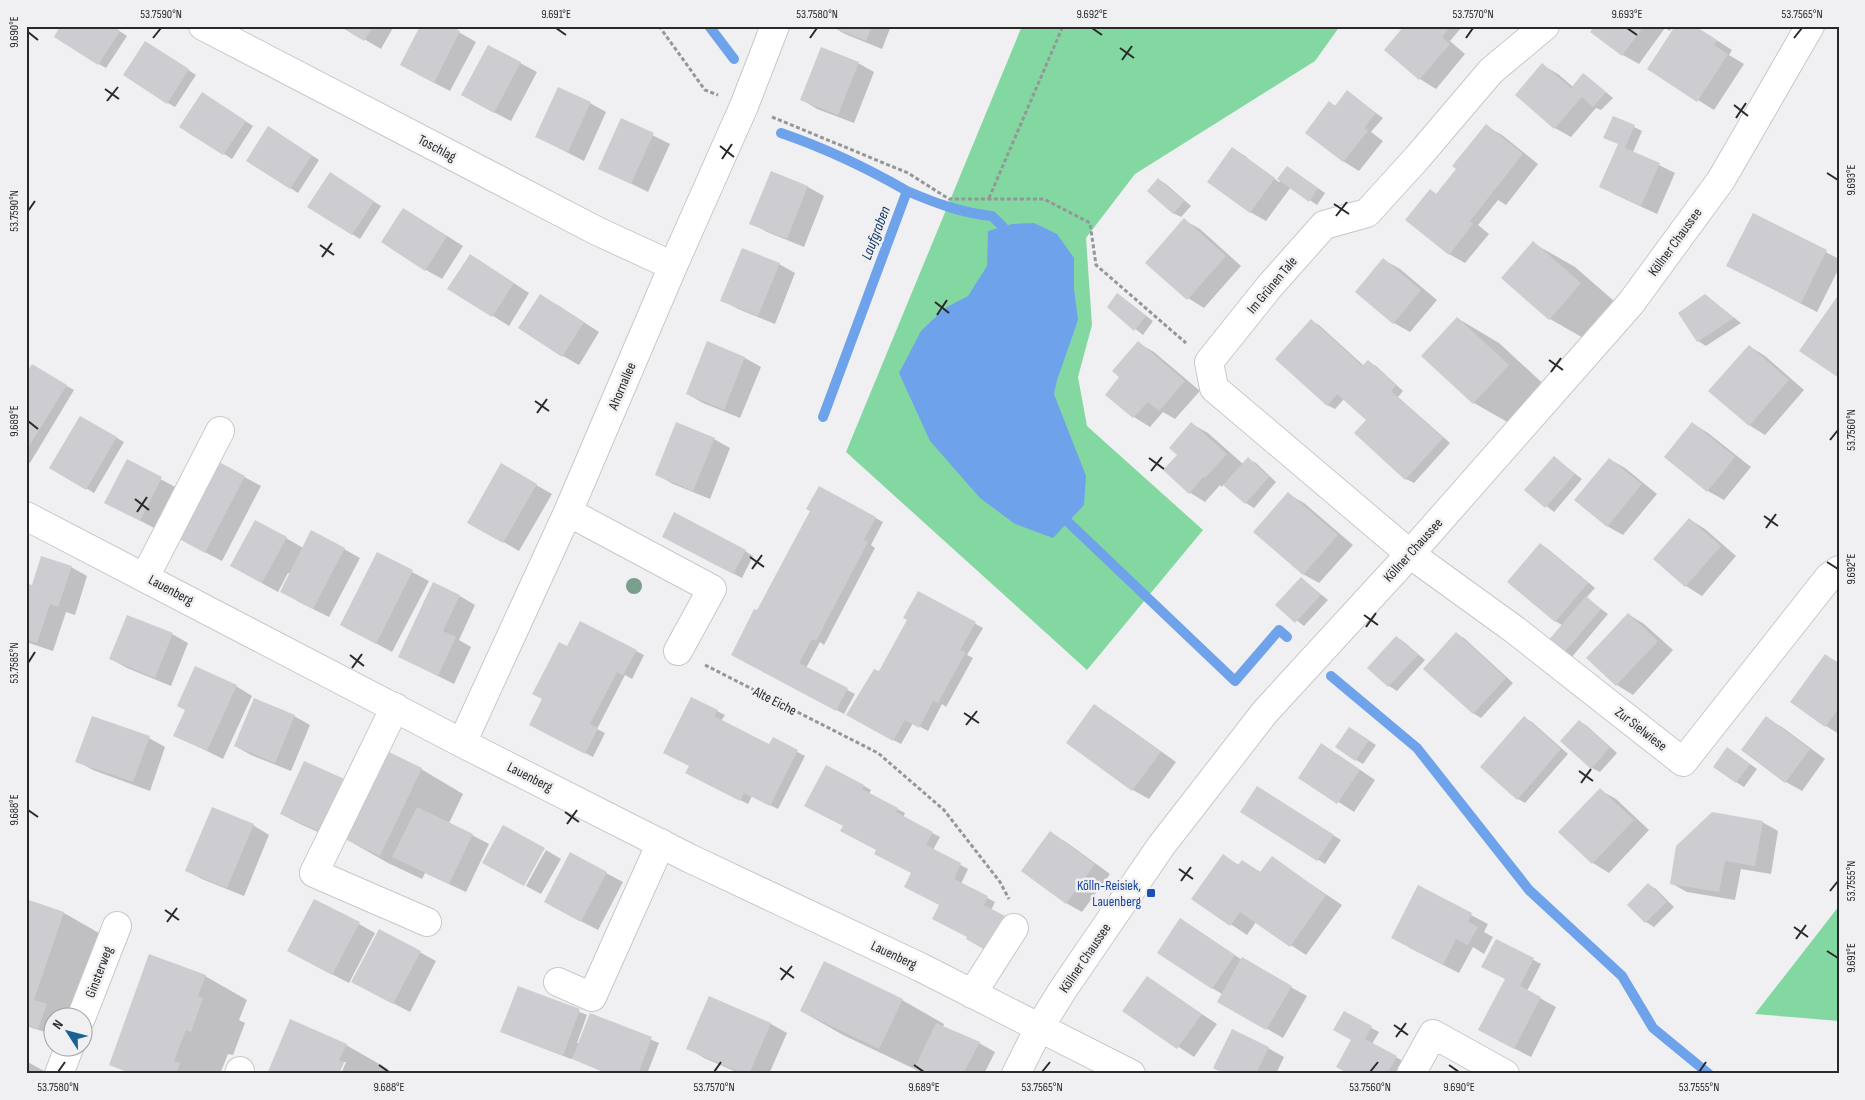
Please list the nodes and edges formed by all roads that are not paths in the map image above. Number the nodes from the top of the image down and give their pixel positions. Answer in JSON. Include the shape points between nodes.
{"nodes":[{"id":1,"x":203,"y":26,"type":"edge"},
{"id":2,"x":776,"y":26,"type":"edge"},
{"id":3,"x":1545,"y":26,"type":"edge"},
{"id":4,"x":1802,"y":29,"type":"edge"},
{"id":5,"x":673,"y":266,"type":"junction"},
{"id":6,"x":220,"y":431,"type":"dead end"},
{"id":7,"x":568,"y":512,"type":"junction"},
{"id":8,"x":26,"y":516,"type":"edge"},
{"id":9,"x":1410,"y":554,"type":"junction"},
{"id":10,"x":1834,"y":573,"type":"edge"},
{"id":11,"x":145,"y":577,"type":"junction"},
{"id":12,"x":678,"y":651,"type":"road end"},
{"id":13,"x":395,"y":707,"type":"junction"},
{"id":14,"x":462,"y":742,"type":"junction"},
{"id":15,"x":661,"y":844,"type":"junction"},
{"id":16,"x":427,"y":922,"type":"dead end"},
{"id":17,"x":117,"y":926,"type":"dead end"},
{"id":18,"x":1014,"y":928,"type":"road end"},
{"id":19,"x":558,"y":982,"type":"dead end"},
{"id":20,"x":972,"y":994,"type":"junction"},
{"id":21,"x":85,"y":1008,"type":"edge"},
{"id":22,"x":1039,"y":1028,"type":"junction"},
{"id":23,"x":66,"y":1058,"type":"edge"},
{"id":24,"x":59,"y":1074,"type":"edge"},
{"id":25,"x":1016,"y":1074,"type":"edge"},
{"id":26,"x":1131,"y":1074,"type":"edge"},
{"id":27,"x":1411,"y":1074,"type":"edge"},
{"id":28,"x":1505,"y":1074,"type":"edge"}],
"edges":[{"from":1,"to":5,"type":"street","name":"Toschlag","via":[[597,232]]},
{"from":2,"to":5,"type":"street","name":"Ahornallee"},
{"from":3,"to":9,"type":"street","name":"Im Grünen Tale","via":[[1491,71],[1367,213],[1324,225],[1269,286],[1208,362],[1214,388]]},
{"from":4,"to":9,"type":"street","name":"Köllner Chaussee","via":[[1721,180],[1631,303]]},
{"from":5,"to":7,"type":"street","name":"Ahornallee"},
{"from":6,"to":11,"type":"street"},
{"from":7,"to":12,"type":"street","via":[[712,589]]},
{"from":7,"to":14,"type":"street","name":"Ahornallee"},
{"from":8,"to":11,"type":"street","name":"Lauenberg"},
{"from":9,"to":10,"type":"street","name":"Zur Sielwiese","via":[[1515,630],[1683,762]]},
{"from":9,"to":22,"type":"street","name":"Köllner Chaussee","via":[[1241,743],[1161,846]]},
{"from":11,"to":13,"type":"street","name":"Lauenberg"},
{"from":13,"to":14,"type":"street","name":"Lauenberg"},
{"from":13,"to":16,"type":"street","via":[[314,873]]},
{"from":14,"to":15,"type":"street","name":"Lauenberg"},
{"from":15,"to":19,"type":"street","via":[[592,997]]},
{"from":15,"to":20,"type":"street","name":"Lauenberg"},
{"from":17,"to":21,"type":"street","name":"Ginsterweg"},
{"from":18,"to":20,"type":"street"},
{"from":20,"to":22,"type":"street","name":"Lauenberg"},
{"from":22,"to":25,"type":"street","name":"Köllner Chaussee"},
{"from":22,"to":26,"type":"street","name":"Lauenberg"},
{"from":23,"to":24,"type":"street"},
{"from":27,"to":28,"type":"street","via":[[1432,1034]]}]}
